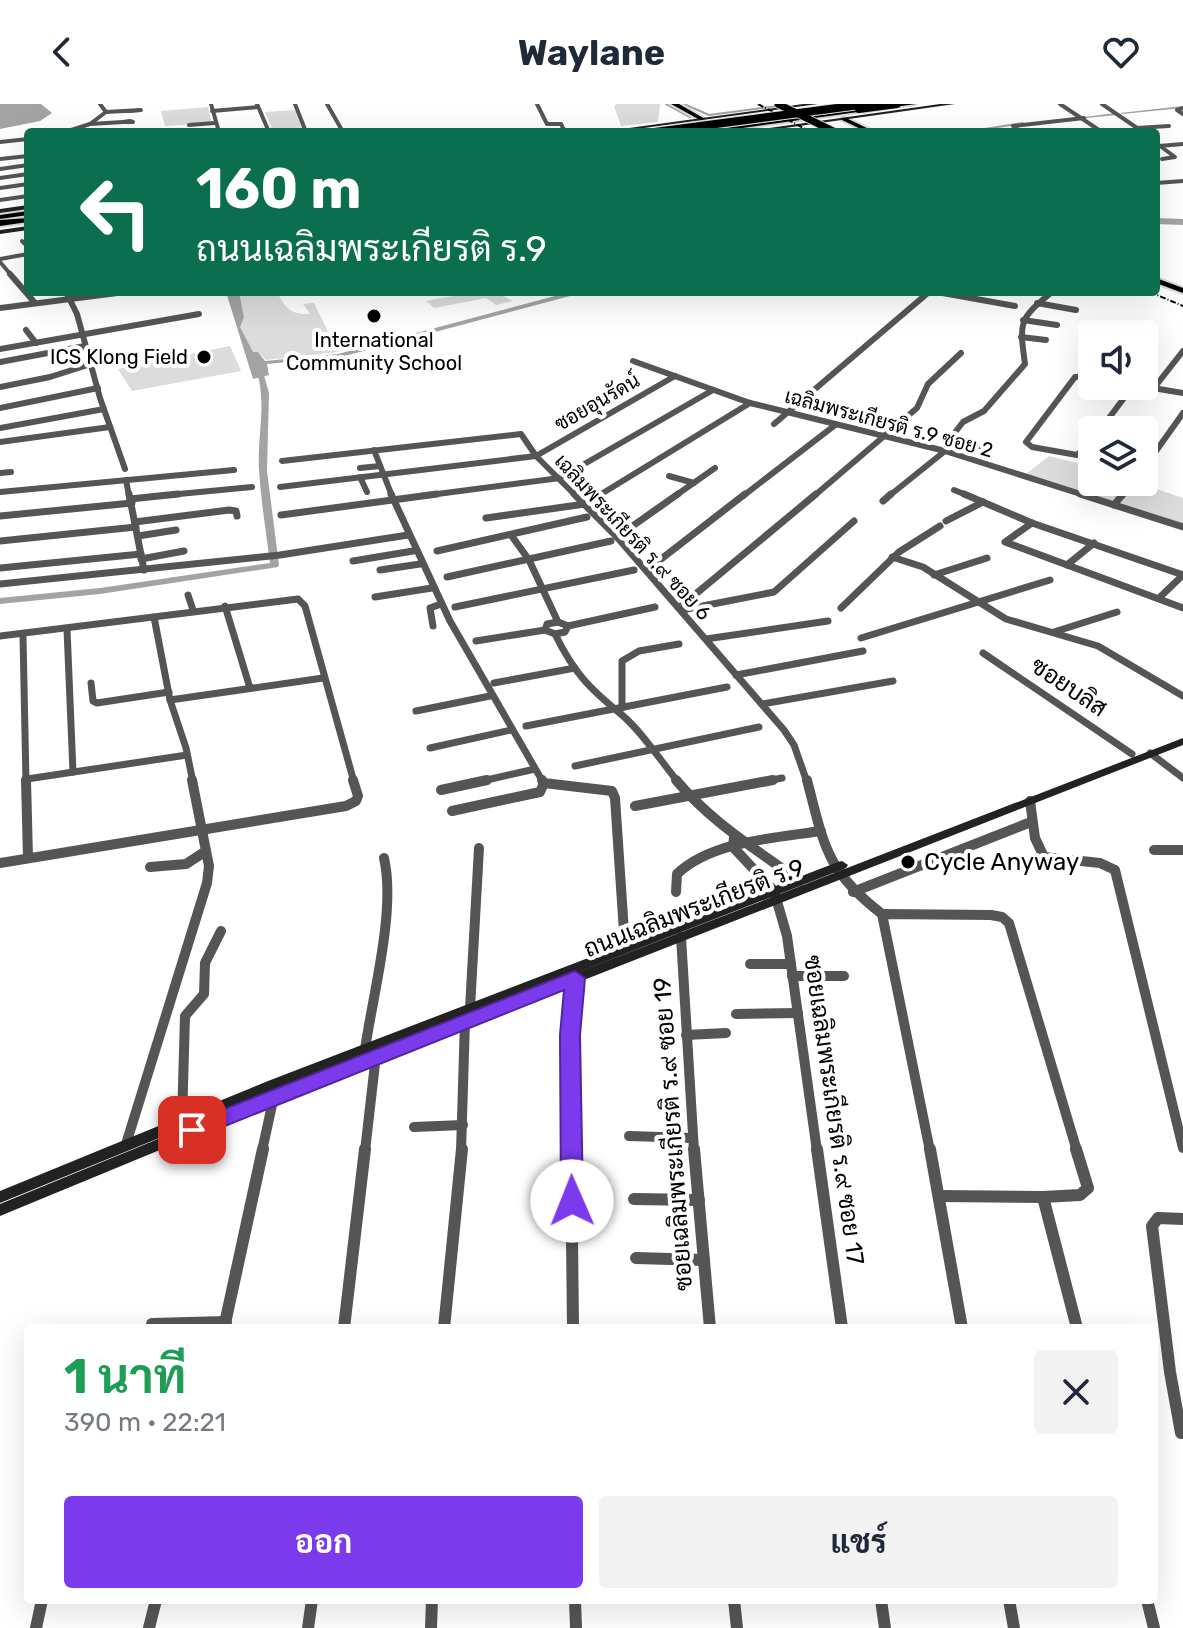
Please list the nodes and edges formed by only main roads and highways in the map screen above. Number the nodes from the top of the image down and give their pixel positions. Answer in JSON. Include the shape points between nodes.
{"nodes":[{"id":1,"x":674,"y":104,"type":"edge"},
{"id":2,"x":778,"y":104,"type":"edge"},
{"id":3,"x":789,"y":104,"type":"edge"},
{"id":4,"x":815,"y":104,"type":"edge"},
{"id":5,"x":860,"y":104,"type":"edge"},
{"id":6,"x":878,"y":104,"type":"edge"},
{"id":7,"x":897,"y":104,"type":"edge"},
{"id":8,"x":952,"y":104,"type":"edge"},
{"id":9,"x":868,"y":107,"type":"edge"},
{"id":10,"x":911,"y":107,"type":"edge"},
{"id":11,"x":702,"y":119,"type":"junction"},
{"id":12,"x":844,"y":119,"type":"junction"},
{"id":13,"x":633,"y":128,"type":"edge"},
{"id":14,"x":677,"y":128,"type":"edge"},
{"id":15,"x":689,"y":128,"type":"edge"},
{"id":16,"x":697,"y":128,"type":"edge"},
{"id":17,"x":716,"y":128,"type":"edge"},
{"id":18,"x":727,"y":128,"type":"edge"},
{"id":19,"x":775,"y":128,"type":"edge"},
{"id":20,"x":827,"y":128,"type":"edge"},
{"id":21,"x":837,"y":128,"type":"edge"},
{"id":22,"x":863,"y":128,"type":"edge"},
{"id":23,"x":24,"y":218,"type":"edge"},
{"id":24,"x":0,"y":221,"type":"edge"},
{"id":25,"x":1160,"y":282,"type":"edge"},
{"id":26,"x":1160,"y":290,"type":"edge"},
{"id":27,"x":1183,"y":291,"type":"edge"},
{"id":28,"x":1183,"y":300,"type":"edge"},
{"id":29,"x":1183,"y":734,"type":"edge"},
{"id":30,"x":1183,"y":741,"type":"edge"},
{"id":31,"x":1129,"y":757,"type":"junction"},
{"id":32,"x":1073,"y":780,"type":"junction"},
{"id":33,"x":838,"y":871,"type":"junction"},
{"id":34,"x":775,"y":896,"type":"junction"},
{"id":35,"x":468,"y":1015,"type":"junction"},
{"id":36,"x":371,"y":1052,"type":"junction"},
{"id":37,"x":0,"y":1197,"type":"edge"},
{"id":38,"x":0,"y":1210,"type":"edge"}],
"edges":[{"from":1,"to":11,"type":"main road"},
{"from":2,"to":20,"type":"main road","bridge":true},
{"from":3,"to":21,"type":"main road","bridge":true},
{"from":4,"to":11,"type":"main road"},
{"from":5,"to":14,"type":"main road"},
{"from":6,"to":16,"type":"highway","bridge":true},
{"from":7,"to":17,"type":"highway","bridge":true},
{"from":8,"to":10,"type":"main road"},
{"from":9,"to":10,"type":"main road"},
{"from":9,"to":15,"type":"highway","bridge":true},
{"from":9,"to":18,"type":"main road"},
{"from":10,"to":12,"type":"main road"},
{"from":11,"to":13,"type":"main road"},
{"from":12,"to":19,"type":"main road"},
{"from":12,"to":22,"type":"main road"},
{"from":23,"to":24,"type":"highway"},
{"from":25,"to":27,"type":"main road"},
{"from":26,"to":28,"type":"main road"},
{"from":29,"to":31,"type":"main road","name":"ถนนเฉลิมพระเกียรติ ร.9"},
{"from":30,"to":31,"type":"main road","name":"ถนนเฉลิมพระเกียรติ ร.9"},
{"from":31,"to":32,"type":"main road","name":"ถนนเฉลิมพระเกียรติ ร.9"},
{"from":32,"to":33,"type":"main road","name":"ถนนเฉลิมพระเกียรติ ร.9"},
{"from":32,"to":33,"type":"main road","name":"ถนนเฉลิมพระเกียรติ ร.9","via":[[1030,801]]},
{"from":33,"to":34,"type":"main road","name":"ถนนเฉลิมพระเกียรติ ร.9"},
{"from":33,"to":34,"type":"main road","name":"ถนนเฉลิมพระเกียรติ ร.9","via":[[799,881]]},
{"from":34,"to":35,"type":"main road","name":"ถนนเฉลิมพระเกียรติ ร.9","via":[[681,937]]},
{"from":34,"to":35,"type":"main road","name":"ถนนเฉลิมพระเกียรติ ร.9","via":[[625,947]]},
{"from":35,"to":36,"type":"main road","name":"ถนนเฉลิมพระเกียรติ ร.9"},
{"from":36,"to":37,"type":"main road","name":"ถนนเฉลิมพระเกียรติ ร.9","via":[[182,1121]]},
{"from":36,"to":38,"type":"main road","name":"ถนนเฉลิมพระเกียรติ ร.9"}]}
